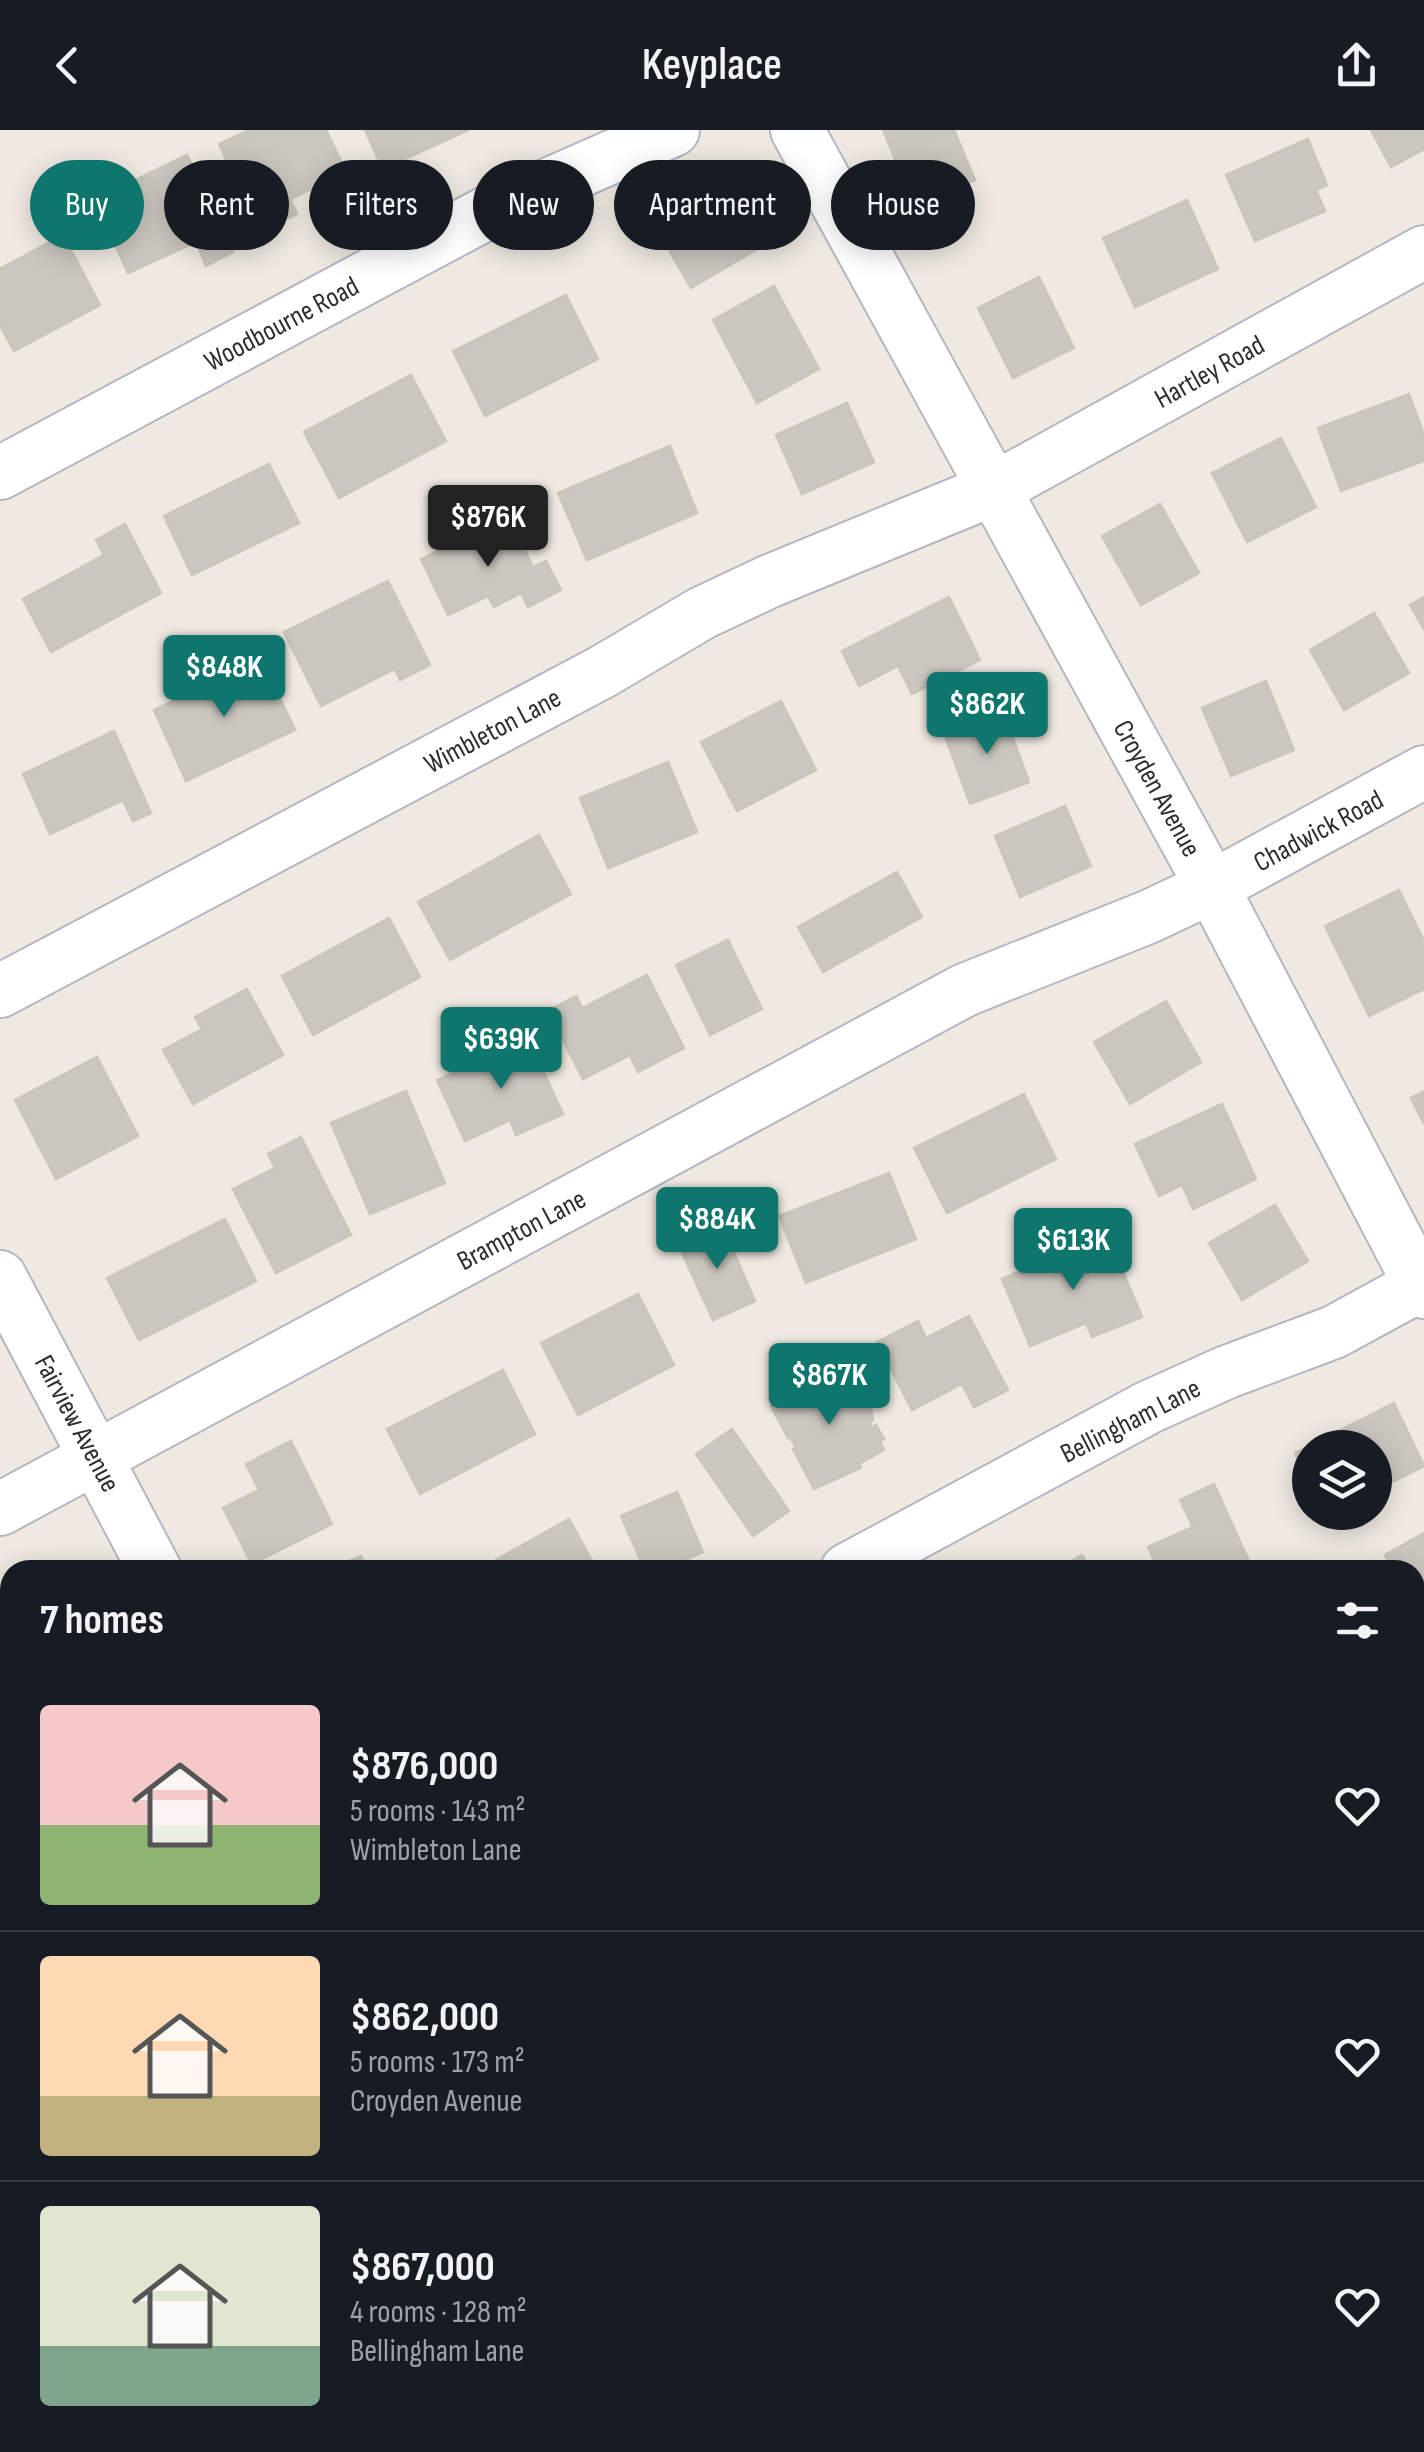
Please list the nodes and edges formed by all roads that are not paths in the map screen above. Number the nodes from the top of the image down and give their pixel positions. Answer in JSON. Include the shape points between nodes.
{"nodes":[{"id":1,"x":673,"y":130,"type":"edge"},
{"id":2,"x":797,"y":130,"type":"edge"},
{"id":3,"x":1424,"y":252,"type":"edge"},
{"id":4,"x":0,"y":474,"type":"edge"},
{"id":5,"x":994,"y":489,"type":"junction"},
{"id":6,"x":1424,"y":772,"type":"edge"},
{"id":7,"x":1212,"y":887,"type":"junction"},
{"id":8,"x":0,"y":991,"type":"edge"},
{"id":9,"x":0,"y":1277,"type":"edge"},
{"id":10,"x":1423,"y":1287,"type":"edge"},
{"id":11,"x":96,"y":1456,"type":"junction"},
{"id":12,"x":0,"y":1509,"type":"edge"},
{"id":13,"x":151,"y":1560,"type":"edge"},
{"id":14,"x":866,"y":1560,"type":"edge"}],
"edges":[{"from":1,"to":4,"type":"street","name":"Woodbourne Road","via":[[500,206]]},
{"from":2,"to":5,"type":"street","name":"Croyden Avenue"},
{"from":3,"to":5,"type":"street","name":"Hartley Road"},
{"from":5,"to":7,"type":"street","name":"Croyden Avenue"},
{"from":5,"to":8,"type":"street","name":"Wimbleton Lane","via":[[702,614]]},
{"from":6,"to":7,"type":"street","name":"Chadwick Road"},
{"from":7,"to":10,"type":"street","name":"Croyden Avenue"},
{"from":7,"to":11,"type":"street","name":"Brampton Lane","via":[[965,990]]},
{"from":9,"to":11,"type":"street","name":"Fairview Avenue"},
{"from":10,"to":14,"type":"street","name":"Bellingham Lane","via":[[1334,1332],[1149,1407]]},
{"from":11,"to":12,"type":"street","name":"Brampton Lane"},
{"from":11,"to":13,"type":"street","name":"Fairview Avenue"}]}
